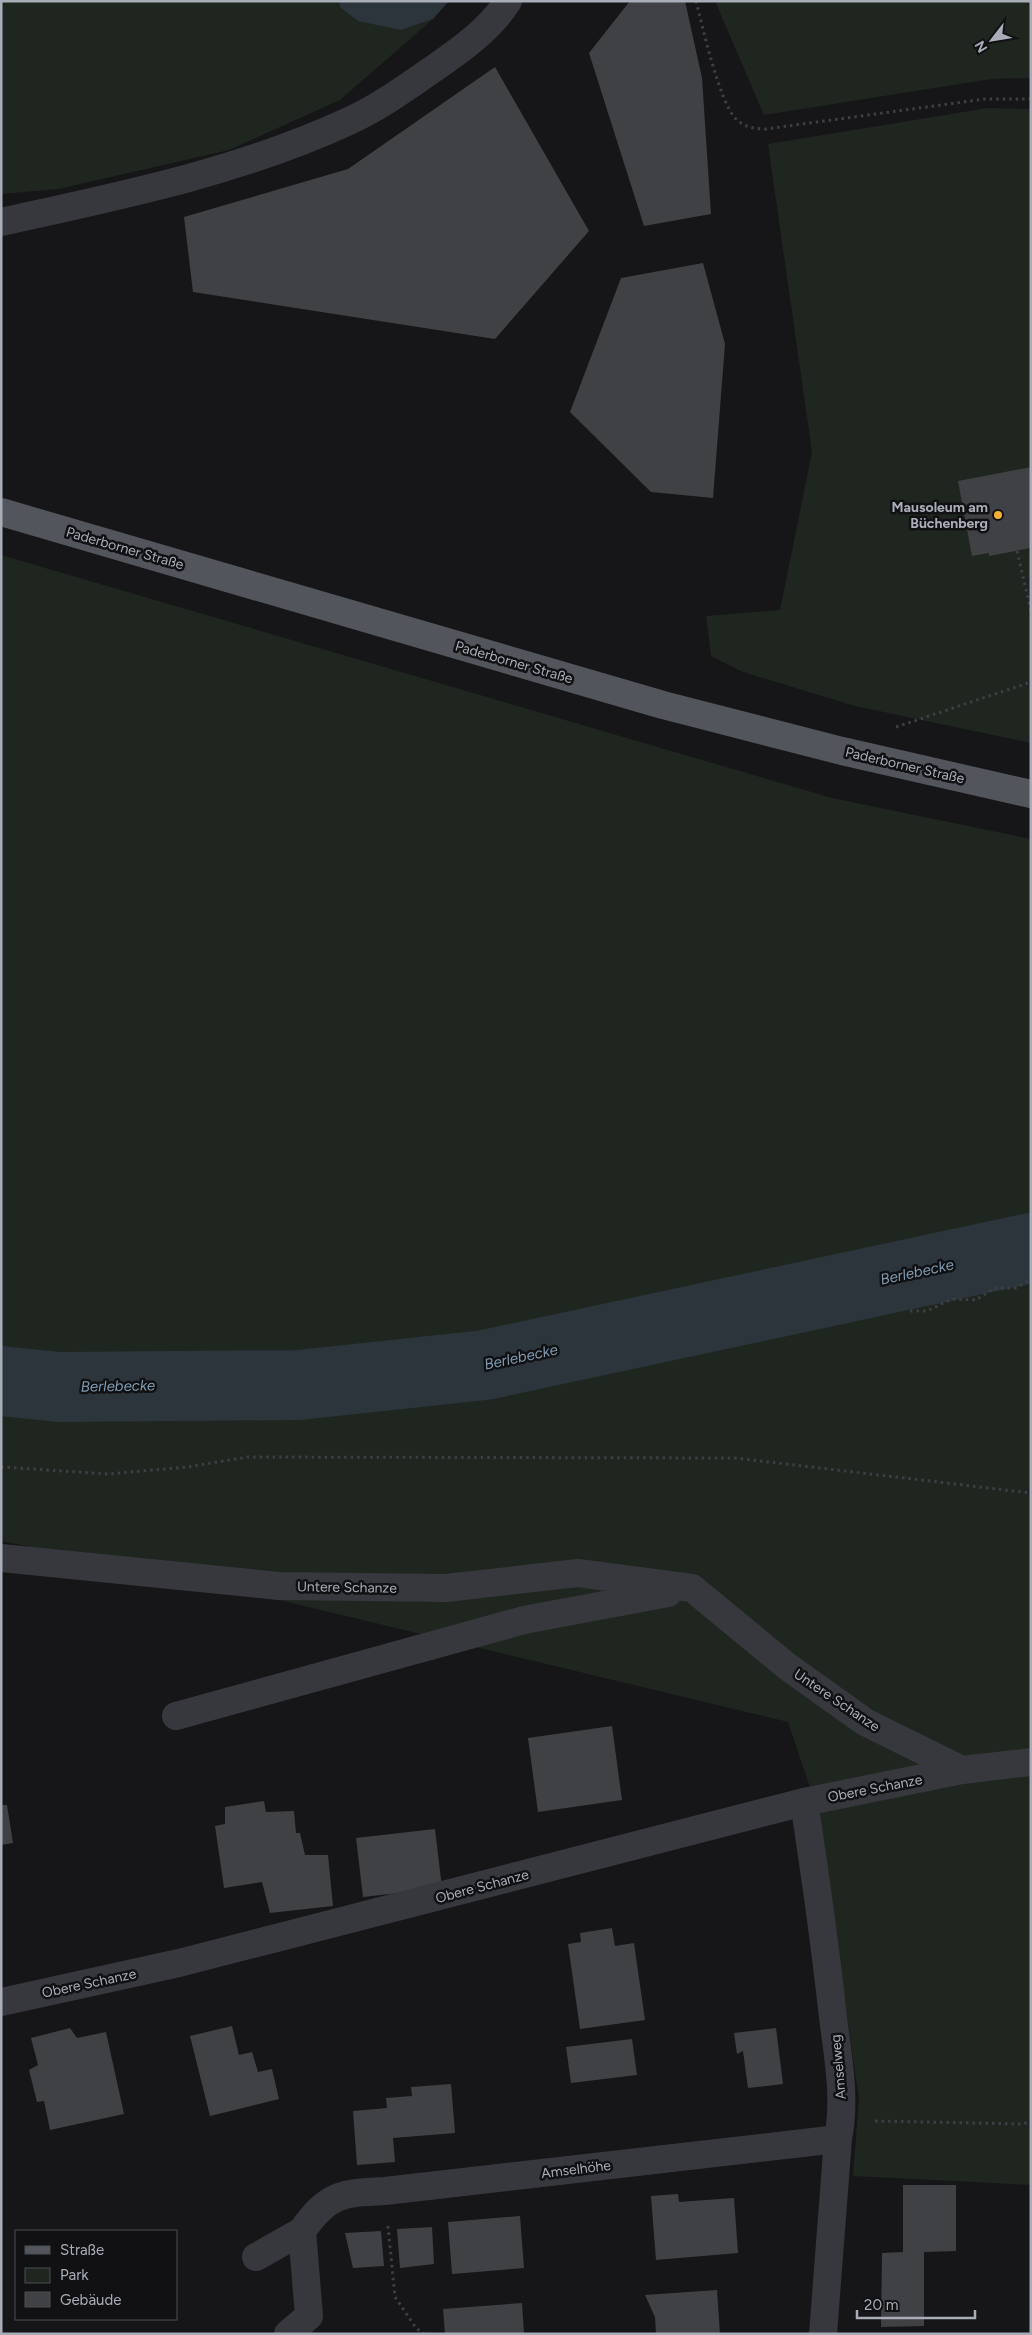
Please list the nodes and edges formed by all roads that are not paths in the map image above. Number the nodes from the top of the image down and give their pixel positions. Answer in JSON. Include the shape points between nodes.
{"nodes":[{"id":1,"x":508,"y":1,"type":"edge"},
{"id":2,"x":1,"y":222,"type":"edge"},
{"id":3,"x":1,"y":512,"type":"edge"},
{"id":4,"x":1031,"y":794,"type":"edge"},
{"id":5,"x":1,"y":1558,"type":"edge"},
{"id":6,"x":692,"y":1588,"type":"junction"},
{"id":7,"x":176,"y":1716,"type":"dead end"},
{"id":8,"x":1031,"y":1762,"type":"edge"},
{"id":9,"x":962,"y":1770,"type":"junction"},
{"id":10,"x":804,"y":1802,"type":"junction"},
{"id":11,"x":1,"y":2002,"type":"edge"},
{"id":12,"x":840,"y":2129,"type":"junction"},
{"id":13,"x":310,"y":2220,"type":"junction"},
{"id":14,"x":256,"y":2257,"type":"dead end"},
{"id":15,"x":288,"y":2334,"type":"edge"},
{"id":16,"x":823,"y":2334,"type":"edge"}],
"edges":[{"from":1,"to":2,"type":"street","via":[[503,10],[463,48],[403,90],[350,121],[256,157],[162,186]]},
{"from":3,"to":4,"type":"main road","name":"Paderborner Straße","via":[[663,705],[842,751]]},
{"from":5,"to":6,"type":"street","name":"Untere Schanze","via":[[279,1586],[446,1588],[578,1573]]},
{"from":6,"to":7,"type":"street","via":[[524,1620]]},
{"from":6,"to":9,"type":"street","name":"Untere Schanze","via":[[788,1667],[865,1722]]},
{"from":8,"to":9,"type":"street"},
{"from":9,"to":10,"type":"street","name":"Obere Schanze"},
{"from":10,"to":11,"type":"street","name":"Obere Schanze","via":[[179,1963]]},
{"from":10,"to":12,"type":"street","name":"Amselweg","via":[[840,2072]]},
{"from":12,"to":13,"type":"street","name":"Amselhöhe","via":[[385,2191],[346,2193]]},
{"from":12,"to":16,"type":"street","name":"Amselweg"},
{"from":13,"to":14,"type":"street","name":"Amselhöhe"},
{"from":13,"to":15,"type":"street","via":[[309,2316]]}]}
